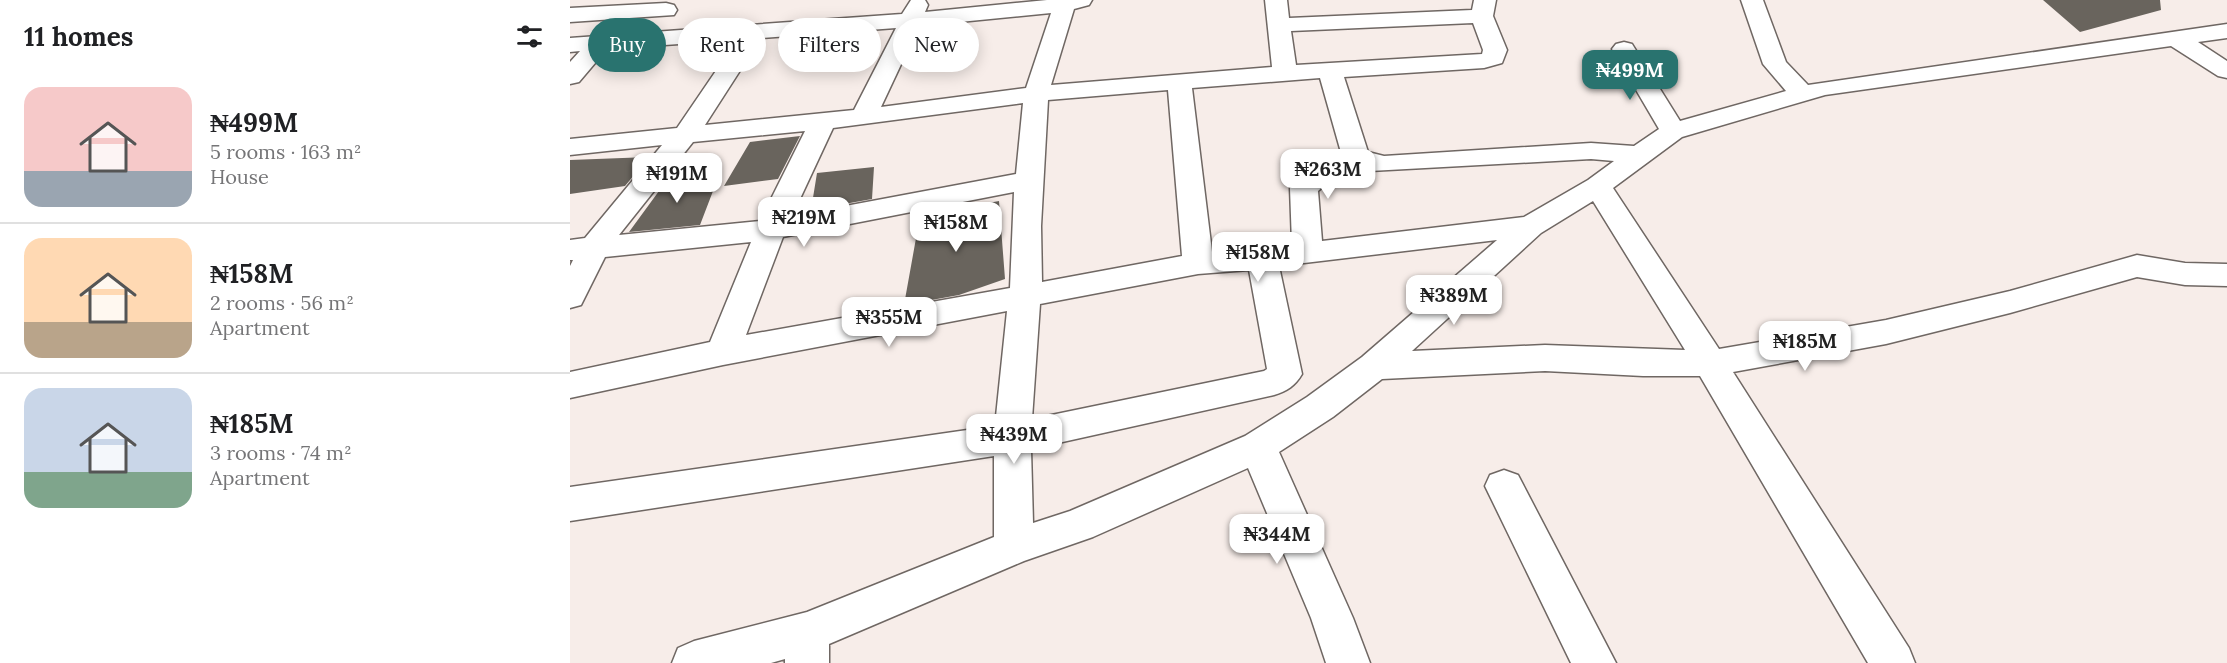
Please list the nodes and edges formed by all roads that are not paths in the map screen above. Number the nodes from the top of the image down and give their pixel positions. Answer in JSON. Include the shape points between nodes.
{"nodes":[{"id":1,"x":1275,"y":0,"type":"edge"},
{"id":2,"x":1752,"y":0,"type":"edge"},
{"id":3,"x":1070,"y":2,"type":"edge"},
{"id":4,"x":671,"y":5,"type":"edge"},
{"id":5,"x":1484,"y":8,"type":"edge"},
{"id":6,"x":915,"y":10,"type":"edge"},
{"id":7,"x":570,"y":15,"type":"edge"},
{"id":8,"x":658,"y":18,"type":"edge"},
{"id":9,"x":1278,"y":25,"type":"junction"},
{"id":10,"x":766,"y":29,"type":"edge"},
{"id":11,"x":2227,"y":31,"type":"edge"},
{"id":12,"x":2175,"y":38,"type":"junction"},
{"id":13,"x":588,"y":43,"type":"edge"},
{"id":14,"x":570,"y":45,"type":"edge"},
{"id":15,"x":1624,"y":50,"type":"dead end"},
{"id":16,"x":2204,"y":56,"type":"junction"},
{"id":17,"x":588,"y":57,"type":"edge"},
{"id":18,"x":2227,"y":61,"type":"edge"},
{"id":19,"x":1330,"y":70,"type":"junction"},
{"id":20,"x":2227,"y":71,"type":"edge"},
{"id":21,"x":727,"y":72,"type":"edge"},
{"id":22,"x":1286,"y":73,"type":"junction"},
{"id":23,"x":570,"y":77,"type":"edge"},
{"id":24,"x":1179,"y":81,"type":"junction"},
{"id":25,"x":1036,"y":94,"type":"junction"},
{"id":26,"x":1804,"y":95,"type":"junction"},
{"id":27,"x":863,"y":117,"type":"junction"},
{"id":28,"x":824,"y":121,"type":"junction"},
{"id":29,"x":1673,"y":132,"type":"junction"},
{"id":30,"x":686,"y":134,"type":"junction"},
{"id":31,"x":570,"y":147,"type":"edge"},
{"id":32,"x":1640,"y":155,"type":"junction"},
{"id":33,"x":1369,"y":162,"type":"junction"},
{"id":34,"x":1029,"y":180,"type":"junction"},
{"id":35,"x":1598,"y":186,"type":"junction"},
{"id":36,"x":1532,"y":226,"type":"junction"},
{"id":37,"x":771,"y":230,"type":"junction"},
{"id":38,"x":582,"y":249,"type":"edge"},
{"id":39,"x":1308,"y":253,"type":"junction"},
{"id":40,"x":1263,"y":258,"type":"junction"},
{"id":41,"x":1198,"y":264,"type":"junction"},
{"id":42,"x":2227,"y":275,"type":"edge"},
{"id":43,"x":570,"y":297,"type":"edge"},
{"id":44,"x":1025,"y":297,"type":"junction"},
{"id":45,"x":723,"y":352,"type":"junction"},
{"id":46,"x":1710,"y":363,"type":"junction"},
{"id":47,"x":1374,"y":366,"type":"junction"},
{"id":48,"x":570,"y":385,"type":"edge"},
{"id":49,"x":1012,"y":438,"type":"junction"},
{"id":50,"x":1258,"y":447,"type":"junction"},
{"id":51,"x":1504,"y":486,"type":"dead end"},
{"id":52,"x":570,"y":504,"type":"edge"},
{"id":53,"x":1014,"y":547,"type":"junction"},
{"id":54,"x":807,"y":647,"type":"edge"},
{"id":55,"x":694,"y":663,"type":"edge"},
{"id":56,"x":1348,"y":663,"type":"edge"},
{"id":57,"x":1594,"y":663,"type":"edge"},
{"id":58,"x":1893,"y":663,"type":"edge"}],
"edges":[{"from":1,"to":9,"type":"street"},
{"from":2,"to":26,"type":"street","via":[[1775,64]]},
{"from":3,"to":6,"type":"street"},
{"from":3,"to":25,"type":"street"},
{"from":4,"to":7,"type":"street"},
{"from":4,"to":8,"type":"street"},
{"from":5,"to":9,"type":"street"},
{"from":5,"to":19,"type":"street","via":[[1494,58]]},
{"from":6,"to":10,"type":"street"},
{"from":6,"to":27,"type":"street"},
{"from":9,"to":22,"type":"street"},
{"from":11,"to":12,"type":"street"},
{"from":12,"to":16,"type":"street"},
{"from":12,"to":26,"type":"street","via":[[1835,86]]},
{"from":13,"to":14,"type":"street"},
{"from":15,"to":29,"type":"street"},
{"from":16,"to":18,"type":"street"},
{"from":16,"to":20,"type":"street"},
{"from":17,"to":23,"type":"street"},
{"from":19,"to":22,"type":"street"},
{"from":19,"to":33,"type":"street","via":[[1356,156]]},
{"from":21,"to":30,"type":"street"},
{"from":22,"to":24,"type":"street"},
{"from":24,"to":25,"type":"street"},
{"from":24,"to":41,"type":"street"},
{"from":25,"to":27,"type":"street"},
{"from":25,"to":34,"type":"street"},
{"from":26,"to":29,"type":"street"},
{"from":27,"to":28,"type":"street"},
{"from":28,"to":30,"type":"street"},
{"from":28,"to":37,"type":"street"},
{"from":29,"to":32,"type":"street"},
{"from":30,"to":31,"type":"street"},
{"from":30,"to":38,"type":"street"},
{"from":32,"to":33,"type":"street","via":[[1591,151],[1396,164]]},
{"from":32,"to":35,"type":"street"},
{"from":33,"to":39,"type":"street","via":[[1315,180],[1304,188]]},
{"from":34,"to":37,"type":"street"},
{"from":34,"to":44,"type":"street"},
{"from":35,"to":36,"type":"street"},
{"from":35,"to":46,"type":"street"},
{"from":36,"to":39,"type":"street"},
{"from":36,"to":47,"type":"street"},
{"from":37,"to":38,"type":"street"},
{"from":37,"to":45,"type":"street"},
{"from":38,"to":43,"type":"street"},
{"from":39,"to":40,"type":"street"},
{"from":40,"to":41,"type":"street"},
{"from":40,"to":49,"type":"street","via":[[1285,374],[1280,380]]},
{"from":41,"to":44,"type":"street"},
{"from":42,"to":46,"type":"street","via":[[2185,274],[2137,266],[1886,332]]},
{"from":44,"to":45,"type":"street"},
{"from":44,"to":49,"type":"street"},
{"from":45,"to":48,"type":"street"},
{"from":46,"to":47,"type":"street","via":[[1545,358]]},
{"from":46,"to":58,"type":"street"},
{"from":47,"to":50,"type":"street","via":[[1320,408]]},
{"from":49,"to":52,"type":"street"},
{"from":49,"to":53,"type":"street"},
{"from":50,"to":53,"type":"street","via":[[1079,525]]},
{"from":50,"to":56,"type":"street"},
{"from":51,"to":57,"type":"street"},
{"from":53,"to":54,"type":"street"},
{"from":54,"to":55,"type":"street"}]}
